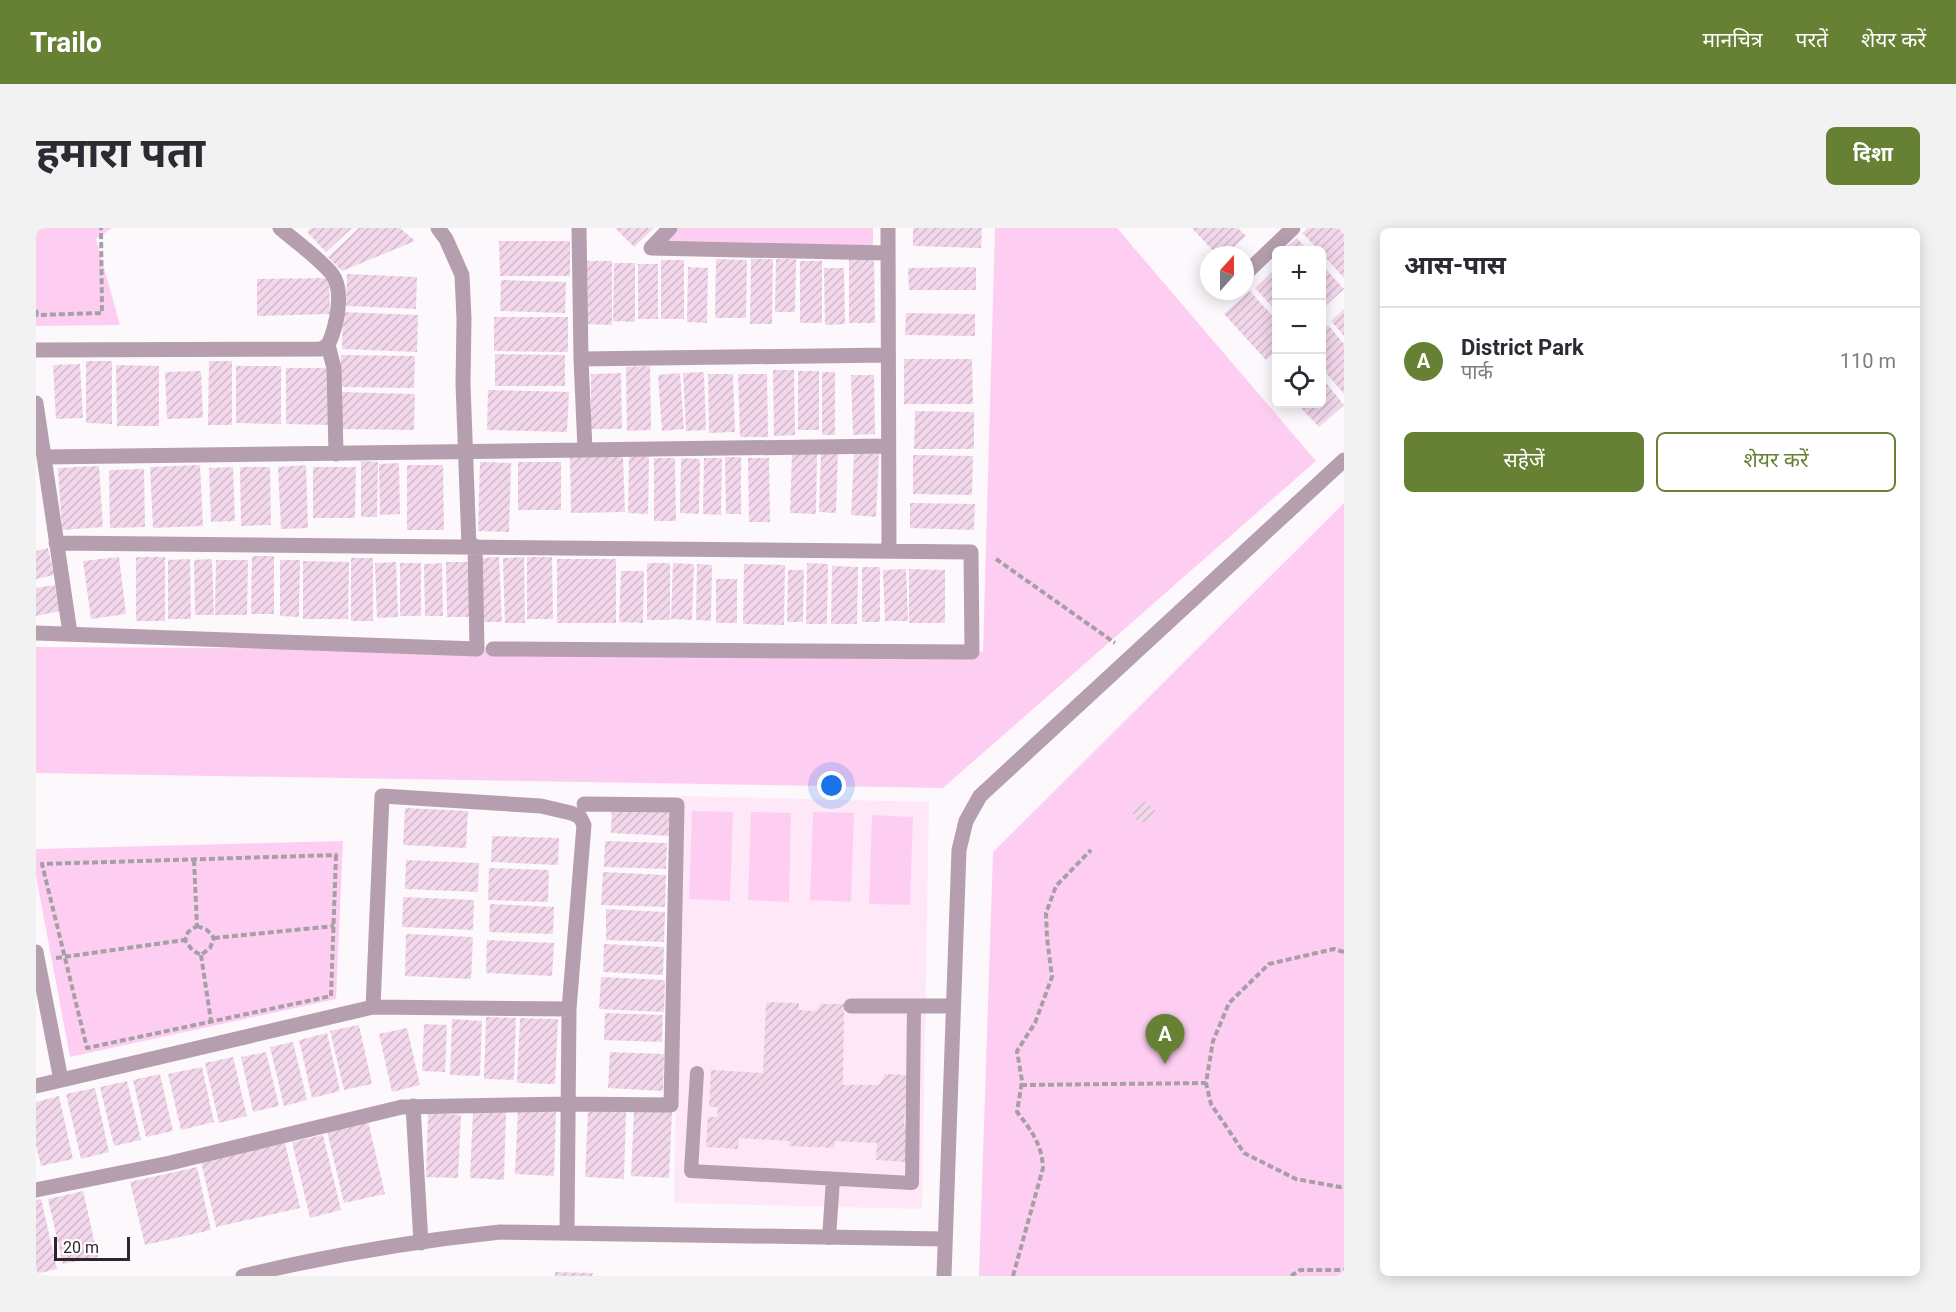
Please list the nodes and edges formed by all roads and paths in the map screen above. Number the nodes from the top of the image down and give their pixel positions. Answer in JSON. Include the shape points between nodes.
{"nodes":[{"id":1,"x":101,"y":228,"type":"edge"},
{"id":2,"x":280,"y":228,"type":"edge"},
{"id":3,"x":438,"y":228,"type":"edge"},
{"id":4,"x":579,"y":228,"type":"edge"},
{"id":5,"x":670,"y":228,"type":"edge"},
{"id":6,"x":888,"y":228,"type":"edge"},
{"id":7,"x":1293,"y":228,"type":"edge"},
{"id":8,"x":888,"y":253,"type":"junction"},
{"id":9,"x":1254,"y":265,"type":"edge"},
{"id":10,"x":36,"y":310,"type":"edge"},
{"id":11,"x":328,"y":345,"type":"junction"},
{"id":12,"x":36,"y":350,"type":"edge"},
{"id":13,"x":888,"y":356,"type":"junction"},
{"id":14,"x":581,"y":359,"type":"junction"},
{"id":15,"x":36,"y":404,"type":"edge"},
{"id":16,"x":38,"y":438,"type":"edge"},
{"id":17,"x":888,"y":446,"type":"junction"},
{"id":18,"x":585,"y":449,"type":"junction"},
{"id":19,"x":465,"y":453,"type":"junction"},
{"id":20,"x":336,"y":454,"type":"junction"},
{"id":21,"x":44,"y":457,"type":"junction"},
{"id":22,"x":1344,"y":460,"type":"edge"},
{"id":23,"x":56,"y":543,"type":"junction"},
{"id":24,"x":472,"y":546,"type":"junction"},
{"id":25,"x":889,"y":551,"type":"junction"},
{"id":26,"x":996,"y":559,"type":"dead end"},
{"id":27,"x":36,"y":633,"type":"edge"},
{"id":28,"x":70,"y":633,"type":"junction"},
{"id":29,"x":493,"y":649,"type":"dead end"},
{"id":30,"x":1133,"y":656,"type":"junction"},
{"id":31,"x":584,"y":804,"type":"dead end"},
{"id":32,"x":1091,"y":850,"type":"dead end"},
{"id":33,"x":194,"y":860,"type":"junction"},
{"id":34,"x":198,"y":926,"type":"junction"},
{"id":35,"x":334,"y":926,"type":"junction"},
{"id":36,"x":214,"y":938,"type":"junction"},
{"id":37,"x":185,"y":940,"type":"junction"},
{"id":38,"x":1344,"y":952,"type":"edge"},
{"id":39,"x":201,"y":955,"type":"junction"},
{"id":40,"x":37,"y":956,"type":"edge"},
{"id":41,"x":65,"y":957,"type":"junction"},
{"id":42,"x":851,"y":1006,"type":"dead end"},
{"id":43,"x":914,"y":1006,"type":"junction"},
{"id":44,"x":953,"y":1006,"type":"junction"},
{"id":45,"x":373,"y":1007,"type":"junction"},
{"id":46,"x":569,"y":1009,"type":"junction"},
{"id":47,"x":211,"y":1021,"type":"junction"},
{"id":48,"x":697,"y":1073,"type":"dead end"},
{"id":49,"x":61,"y":1080,"type":"junction"},
{"id":50,"x":1206,"y":1083,"type":"junction"},
{"id":51,"x":1021,"y":1084,"type":"junction"},
{"id":52,"x":36,"y":1086,"type":"edge"},
{"id":53,"x":569,"y":1104,"type":"junction"},
{"id":54,"x":412,"y":1106,"type":"junction"},
{"id":55,"x":833,"y":1179,"type":"junction"},
{"id":56,"x":1344,"y":1185,"type":"edge"},
{"id":57,"x":36,"y":1190,"type":"edge"},
{"id":58,"x":567,"y":1233,"type":"junction"},
{"id":59,"x":829,"y":1238,"type":"junction"},
{"id":60,"x":945,"y":1239,"type":"junction"},
{"id":61,"x":421,"y":1243,"type":"junction"},
{"id":62,"x":1344,"y":1270,"type":"edge"},
{"id":63,"x":243,"y":1276,"type":"edge"},
{"id":64,"x":944,"y":1276,"type":"edge"},
{"id":65,"x":1013,"y":1276,"type":"edge"},
{"id":66,"x":1291,"y":1276,"type":"edge"}],
"edges":[{"from":1,"to":10,"type":"path","via":[[102,313],[37,315]]},
{"from":2,"to":11,"type":"street","via":[[332,274],[337,284],[337,313]]},
{"from":3,"to":19,"type":"street","via":[[462,275]]},
{"from":4,"to":14,"type":"street"},
{"from":5,"to":8,"type":"street","via":[[651,248]]},
{"from":6,"to":8,"type":"street"},
{"from":7,"to":9,"type":"street"},
{"from":8,"to":13,"type":"street"},
{"from":11,"to":12,"type":"street","via":[[321,349]]},
{"from":11,"to":20,"type":"street","via":[[334,368]]},
{"from":13,"to":14,"type":"street"},
{"from":13,"to":17,"type":"street"},
{"from":14,"to":18,"type":"street"},
{"from":15,"to":16,"type":"street"},
{"from":16,"to":21,"type":"street"},
{"from":17,"to":18,"type":"street"},
{"from":17,"to":25,"type":"street"},
{"from":18,"to":19,"type":"street"},
{"from":19,"to":20,"type":"street"},
{"from":19,"to":24,"type":"street"},
{"from":20,"to":21,"type":"street"},
{"from":21,"to":23,"type":"street"},
{"from":22,"to":30,"type":"street"},
{"from":23,"to":24,"type":"street"},
{"from":23,"to":28,"type":"street"},
{"from":24,"to":25,"type":"street"},
{"from":24,"to":28,"type":"street","via":[[477,649]]},
{"from":25,"to":29,"type":"street","via":[[971,552],[972,651]]},
{"from":26,"to":30,"type":"path"},
{"from":27,"to":28,"type":"street"},
{"from":30,"to":44,"type":"street","via":[[980,796],[966,821],[959,850]]},
{"from":31,"to":53,"type":"street","via":[[677,805],[671,1105]]},
{"from":32,"to":51,"type":"path","via":[[1056,885],[1046,913],[1052,977],[1035,1023],[1017,1051]]},
{"from":33,"to":34,"type":"path"},
{"from":33,"to":35,"type":"path","via":[[336,855]]},
{"from":33,"to":41,"type":"path","via":[[42,864]]},
{"from":34,"to":36,"type":"path"},
{"from":34,"to":37,"type":"path","via":[[188,932]]},
{"from":35,"to":36,"type":"path"},
{"from":35,"to":47,"type":"path","via":[[331,996]]},
{"from":36,"to":39,"type":"path"},
{"from":37,"to":39,"type":"path"},
{"from":37,"to":41,"type":"path"},
{"from":38,"to":50,"type":"path","via":[[1334,949],[1269,964],[1229,1003],[1213,1041]]},
{"from":39,"to":47,"type":"path"},
{"from":40,"to":41,"type":"path"},
{"from":40,"to":49,"type":"street"},
{"from":41,"to":47,"type":"path","via":[[87,1048]]},
{"from":42,"to":43,"type":"street"},
{"from":43,"to":44,"type":"street"},
{"from":43,"to":55,"type":"lane","via":[[912,1183]]},
{"from":44,"to":60,"type":"street"},
{"from":45,"to":46,"type":"street"},
{"from":45,"to":46,"type":"street","via":[[382,796],[541,806],[580,817],[584,825]]},
{"from":45,"to":49,"type":"street"},
{"from":46,"to":53,"type":"street"},
{"from":48,"to":55,"type":"lane","via":[[691,1171]]},
{"from":49,"to":52,"type":"street"},
{"from":50,"to":51,"type":"path"},
{"from":50,"to":56,"type":"path","via":[[1211,1104],[1244,1153],[1296,1179]]},
{"from":51,"to":65,"type":"path","via":[[1017,1112],[1036,1136],[1043,1168]]},
{"from":53,"to":54,"type":"street"},
{"from":53,"to":58,"type":"street"},
{"from":54,"to":57,"type":"street"},
{"from":54,"to":61,"type":"street"},
{"from":55,"to":59,"type":"lane"},
{"from":58,"to":59,"type":"street"},
{"from":58,"to":61,"type":"street","via":[[500,1232]]},
{"from":59,"to":60,"type":"street"},
{"from":60,"to":64,"type":"street"},
{"from":61,"to":63,"type":"street"},
{"from":62,"to":66,"type":"path","via":[[1300,1270]]}]}
